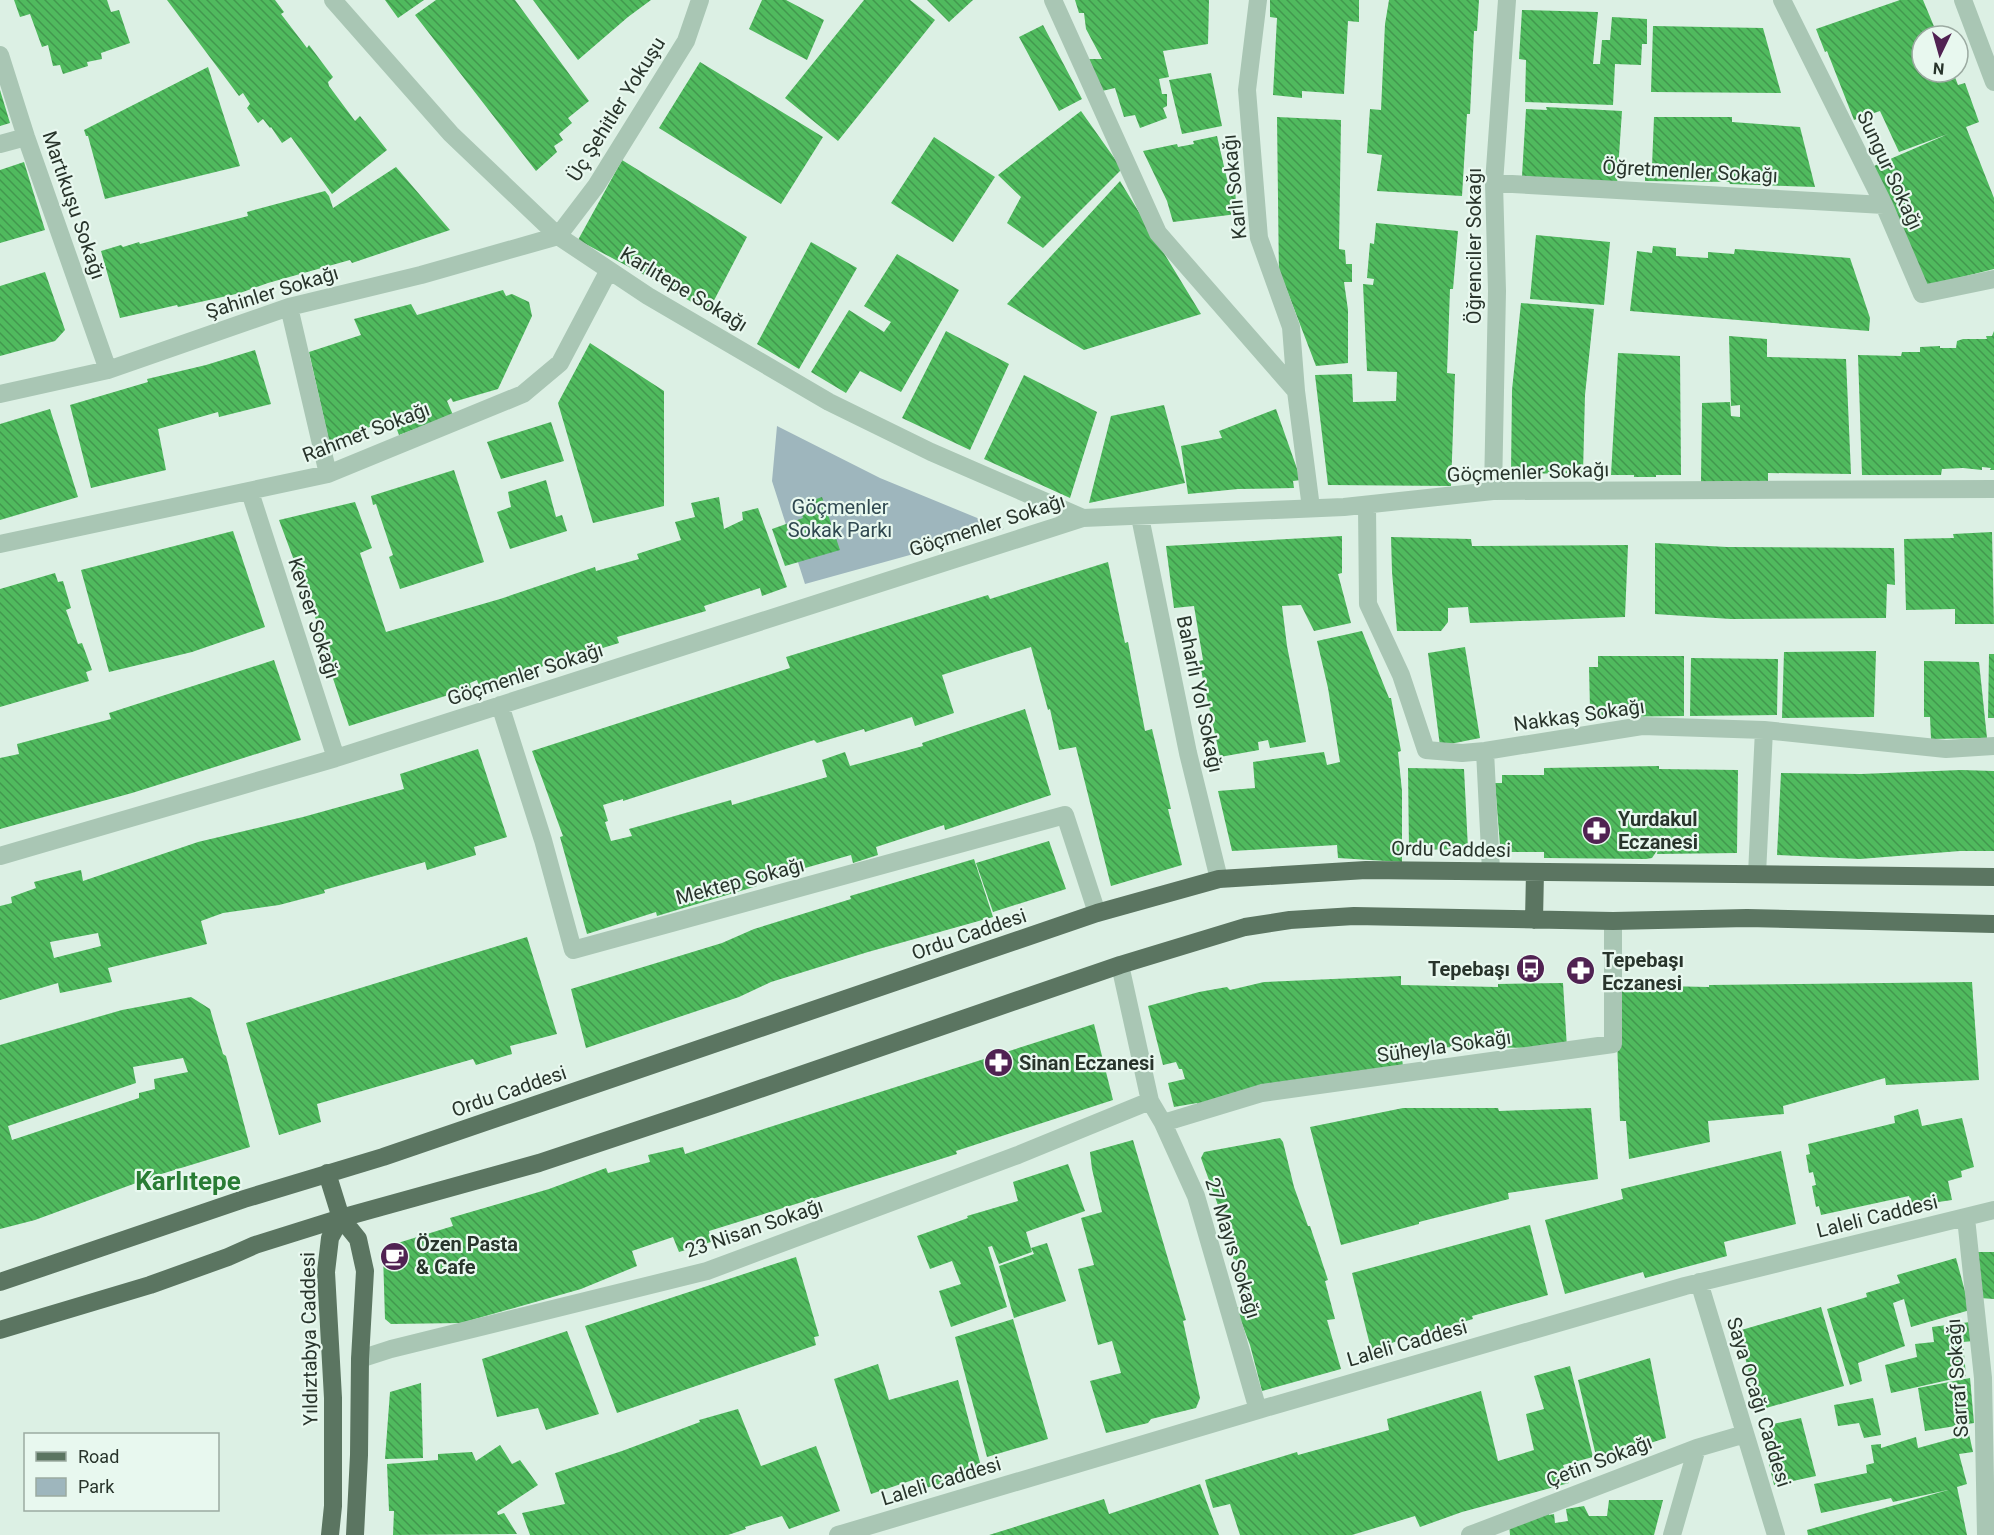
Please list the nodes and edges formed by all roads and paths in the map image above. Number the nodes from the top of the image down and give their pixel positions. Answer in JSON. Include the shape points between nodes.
{"nodes":[{"id":1,"x":333,"y":0,"type":"edge"},
{"id":2,"x":700,"y":0,"type":"edge"},
{"id":3,"x":1053,"y":0,"type":"edge"},
{"id":4,"x":1258,"y":0,"type":"edge"},
{"id":5,"x":1507,"y":0,"type":"edge"},
{"id":6,"x":1782,"y":0,"type":"edge"},
{"id":7,"x":1963,"y":0,"type":"edge"},
{"id":8,"x":0,"y":55,"type":"edge"},
{"id":9,"x":1994,"y":82,"type":"edge"},
{"id":10,"x":26,"y":137,"type":"junction"},
{"id":11,"x":0,"y":144,"type":"edge"},
{"id":12,"x":1494,"y":183,"type":"junction"},
{"id":13,"x":1884,"y":205,"type":"junction"},
{"id":14,"x":558,"y":236,"type":"junction"},
{"id":15,"x":609,"y":270,"type":"junction"},
{"id":16,"x":1994,"y":279,"type":"edge"},
{"id":17,"x":289,"y":307,"type":"junction"},
{"id":18,"x":108,"y":370,"type":"junction"},
{"id":19,"x":1296,"y":391,"type":"junction"},
{"id":20,"x":0,"y":394,"type":"edge"},
{"id":21,"x":328,"y":474,"type":"junction"},
{"id":22,"x":1994,"y":489,"type":"edge"},
{"id":23,"x":1493,"y":491,"type":"junction"},
{"id":24,"x":250,"y":492,"type":"junction"},
{"id":25,"x":1367,"y":506,"type":"junction"},
{"id":26,"x":1311,"y":508,"type":"junction"},
{"id":27,"x":1140,"y":517,"type":"junction"},
{"id":28,"x":1083,"y":518,"type":"junction"},
{"id":29,"x":0,"y":544,"type":"edge"},
{"id":30,"x":500,"y":705,"type":"junction"},
{"id":31,"x":1764,"y":730,"type":"junction"},
{"id":32,"x":1994,"y":746,"type":"edge"},
{"id":33,"x":1485,"y":751,"type":"junction"},
{"id":34,"x":336,"y":758,"type":"junction"},
{"id":35,"x":0,"y":856,"type":"edge"},
{"id":36,"x":1491,"y":871,"type":"junction"},
{"id":37,"x":1535,"y":872,"type":"junction"},
{"id":38,"x":1757,"y":874,"type":"junction"},
{"id":39,"x":1994,"y":877,"type":"edge"},
{"id":40,"x":1219,"y":879,"type":"junction"},
{"id":41,"x":1097,"y":913,"type":"junction"},
{"id":42,"x":1534,"y":920,"type":"junction"},
{"id":43,"x":1613,"y":921,"type":"junction"},
{"id":44,"x":1994,"y":924,"type":"edge"},
{"id":45,"x":1120,"y":964,"type":"junction"},
{"id":46,"x":1150,"y":1101,"type":"junction"},
{"id":47,"x":1163,"y":1123,"type":"junction"},
{"id":48,"x":327,"y":1173,"type":"junction"},
{"id":49,"x":1994,"y":1210,"type":"edge"},
{"id":50,"x":341,"y":1218,"type":"junction"},
{"id":51,"x":1966,"y":1218,"type":"junction"},
{"id":52,"x":0,"y":1282,"type":"edge"},
{"id":53,"x":1700,"y":1282,"type":"junction"},
{"id":54,"x":0,"y":1330,"type":"edge"},
{"id":55,"x":360,"y":1359,"type":"junction"},
{"id":56,"x":1258,"y":1410,"type":"junction"},
{"id":57,"x":1744,"y":1434,"type":"junction"},
{"id":58,"x":1697,"y":1448,"type":"junction"},
{"id":59,"x":330,"y":1535,"type":"edge"},
{"id":60,"x":355,"y":1535,"type":"edge"},
{"id":61,"x":838,"y":1535,"type":"edge"},
{"id":62,"x":1470,"y":1535,"type":"edge"},
{"id":63,"x":1672,"y":1535,"type":"edge"},
{"id":64,"x":1776,"y":1535,"type":"edge"},
{"id":65,"x":1986,"y":1535,"type":"edge"}],
"edges":[{"from":1,"to":14,"type":"street","name":"Karlıtepe Sokağı","via":[[451,134]]},
{"from":2,"to":14,"type":"street","name":"Üç Şehitler Yokuşu","via":[[686,40],[596,186]]},
{"from":3,"to":19,"type":"street","via":[[1158,233]]},
{"from":4,"to":19,"type":"street","name":"Karlı Sokağı","via":[[1247,90],[1259,237],[1291,327]]},
{"from":5,"to":12,"type":"street","name":"Öğrenciler Sokağı"},
{"from":6,"to":13,"type":"street","name":"Sungur Sokağı"},
{"from":7,"to":9,"type":"street"},
{"from":8,"to":10,"type":"street","name":"Martıkuşu Sokağı"},
{"from":10,"to":11,"type":"street"},
{"from":10,"to":18,"type":"street","name":"Martıkuşu Sokağı"},
{"from":12,"to":13,"type":"street","name":"Öğretmenler Sokağı"},
{"from":12,"to":23,"type":"street","name":"Öğrenciler Sokağı","via":[[1497,291]]},
{"from":13,"to":16,"type":"street","name":"Sungur Sokağı","via":[[1922,294]]},
{"from":14,"to":15,"type":"street","name":"Karlıtepe Sokağı"},
{"from":14,"to":17,"type":"street","name":"Şahinler Sokağı"},
{"from":15,"to":21,"type":"street","name":"Rahmet Sokağı","via":[[560,363],[523,394]]},
{"from":15,"to":28,"type":"street","name":"Karlıtepe Sokağı","via":[[829,402],[931,452]]},
{"from":17,"to":18,"type":"street","name":"Şahinler Sokağı"},
{"from":17,"to":21,"type":"street"},
{"from":18,"to":20,"type":"street","name":"Şahinler Sokağı"},
{"from":19,"to":26,"type":"street","name":"Karlı Sokağı"},
{"from":21,"to":24,"type":"street","name":"Rahmet Sokağı"},
{"from":22,"to":23,"type":"street","name":"Göçmenler Sokağı"},
{"from":23,"to":25,"type":"street","name":"Göçmenler Sokağı"},
{"from":24,"to":29,"type":"street","name":"Rahmet Sokağı"},
{"from":24,"to":34,"type":"street","name":"Kevser Sokağı"},
{"from":25,"to":26,"type":"street","name":"Göçmenler Sokağı"},
{"from":25,"to":33,"type":"street","name":"Nakkaş Sokağı","via":[[1368,604],[1401,675],[1426,750]]},
{"from":26,"to":27,"type":"street","name":"Göçmenler Sokağı"},
{"from":27,"to":28,"type":"street","name":"Göçmenler Sokağı"},
{"from":27,"to":40,"type":"street","name":"Baharlı Yol Sokağı","via":[[1188,753]]},
{"from":28,"to":30,"type":"street","name":"Göçmenler Sokağı"},
{"from":30,"to":34,"type":"street","name":"Göçmenler Sokağı"},
{"from":30,"to":41,"type":"street","name":"Mektep Sokağı","via":[[573,950],[1065,815]]},
{"from":31,"to":32,"type":"street","name":"Nakkaş Sokağı","via":[[1946,749]]},
{"from":31,"to":33,"type":"street","name":"Nakkaş Sokağı","via":[[1642,726]]},
{"from":31,"to":38,"type":"street"},
{"from":33,"to":36,"type":"street"},
{"from":34,"to":35,"type":"street","name":"Göçmenler Sokağı"},
{"from":36,"to":37,"type":"main road","name":"Ordu Caddesi"},
{"from":36,"to":40,"type":"main road","name":"Ordu Caddesi","via":[[1366,870]]},
{"from":37,"to":38,"type":"main road","name":"Ordu Caddesi"},
{"from":37,"to":42,"type":"main road"},
{"from":38,"to":39,"type":"main road","name":"Ordu Caddesi"},
{"from":40,"to":41,"type":"main road","name":"Ordu Caddesi"},
{"from":41,"to":48,"type":"main road","name":"Ordu Caddesi","via":[[383,1158]]},
{"from":42,"to":43,"type":"main road"},
{"from":42,"to":45,"type":"main road","via":[[1354,916],[1290,920],[1245,927]]},
{"from":43,"to":44,"type":"main road","via":[[1746,918]]},
{"from":43,"to":47,"type":"street","name":"Süheyla Sokağı","via":[[1613,1044],[1262,1093]]},
{"from":45,"to":46,"type":"street","name":"27 Mayıs Sokağı"},
{"from":45,"to":50,"type":"main road","via":[[538,1163]]},
{"from":46,"to":47,"type":"street","name":"27 Mayıs Sokağı"},
{"from":46,"to":55,"type":"street","name":"23 Nisan Sokağı","via":[[1018,1155],[707,1270]]},
{"from":47,"to":56,"type":"street","name":"27 Mayıs Sokağı","via":[[1196,1196]]},
{"from":48,"to":50,"type":"main road"},
{"from":48,"to":52,"type":"main road","name":"Ordu Caddesi"},
{"from":49,"to":51,"type":"street","name":"Laleli Caddesi"},
{"from":50,"to":54,"type":"main road","via":[[150,1285]]},
{"from":50,"to":55,"type":"main road","via":[[358,1239],[364,1271]]},
{"from":50,"to":59,"type":"main road","name":"Yıldıztabya Caddesi","via":[[330,1238],[326,1272],[333,1398]]},
{"from":51,"to":53,"type":"street","name":"Laleli Caddesi"},
{"from":51,"to":65,"type":"street","name":"Sarraf Sokağı","via":[[1983,1378]]},
{"from":53,"to":56,"type":"street","name":"Laleli Caddesi"},
{"from":53,"to":57,"type":"street","name":"Saya Ocağı Caddesi"},
{"from":55,"to":60,"type":"main road"},
{"from":56,"to":61,"type":"street","name":"Laleli Caddesi"},
{"from":57,"to":58,"type":"street","name":"Çetin Sokağı"},
{"from":57,"to":64,"type":"street","name":"Saya Ocağı Caddesi"},
{"from":58,"to":62,"type":"street","name":"Çetin Sokağı"},
{"from":58,"to":63,"type":"street"}]}
